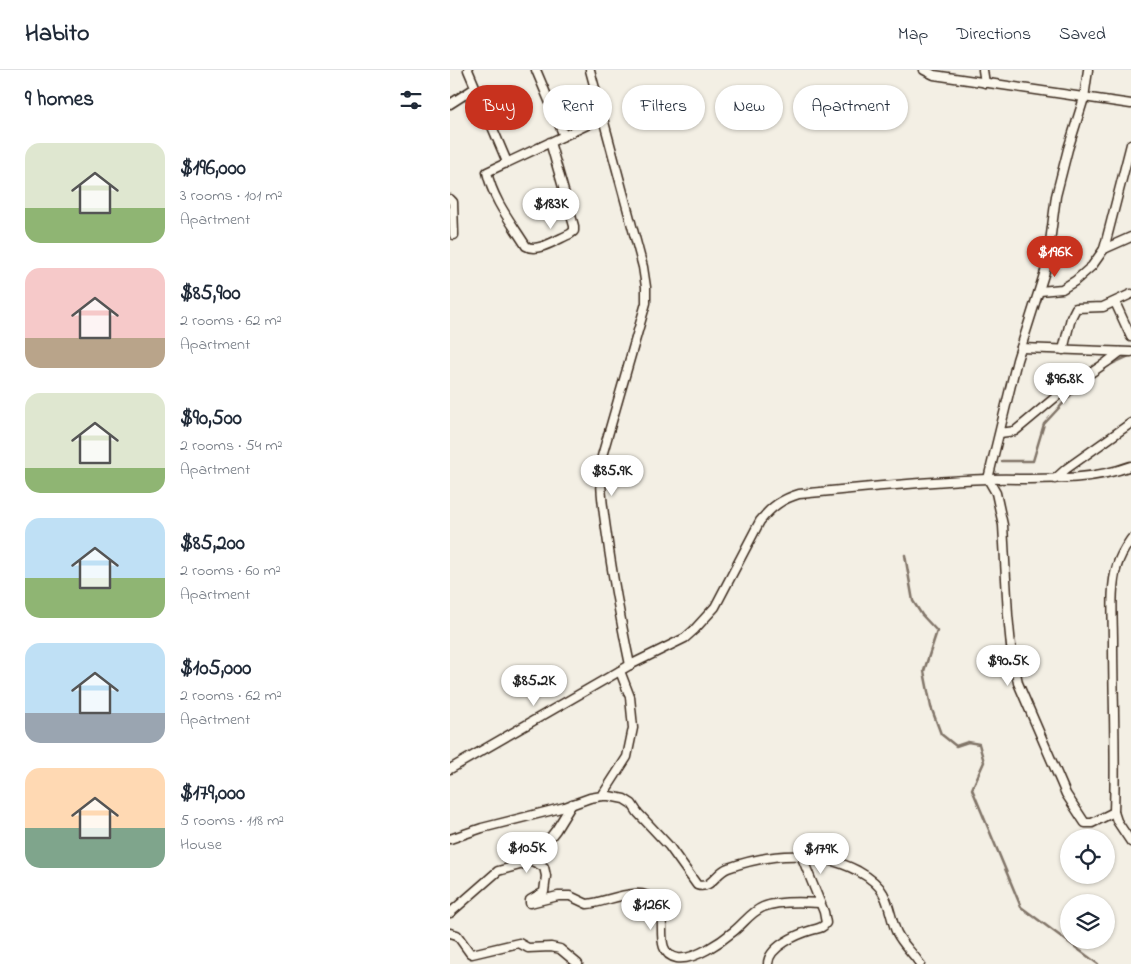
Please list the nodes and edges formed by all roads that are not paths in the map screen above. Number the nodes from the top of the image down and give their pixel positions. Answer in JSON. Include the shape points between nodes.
{"nodes":[{"id":1,"x":468,"y":70,"type":"edge"},
{"id":2,"x":536,"y":70,"type":"edge"},
{"id":3,"x":590,"y":70,"type":"edge"},
{"id":4,"x":924,"y":70,"type":"edge"},
{"id":5,"x":983,"y":70,"type":"edge"},
{"id":6,"x":1088,"y":70,"type":"edge"},
{"id":7,"x":985,"y":83,"type":"junction"},
{"id":8,"x":474,"y":85,"type":"edge"},
{"id":9,"x":594,"y":85,"type":"edge"},
{"id":10,"x":465,"y":94,"type":"edge"},
{"id":11,"x":1084,"y":98,"type":"junction"},
{"id":12,"x":450,"y":104,"type":"edge"},
{"id":13,"x":1131,"y":104,"type":"edge"},
{"id":14,"x":493,"y":130,"type":"edge"},
{"id":15,"x":577,"y":130,"type":"edge"},
{"id":16,"x":605,"y":130,"type":"edge"},
{"id":17,"x":564,"y":136,"type":"junction"},
{"id":18,"x":550,"y":142,"type":"junction"},
{"id":19,"x":1131,"y":144,"type":"edge"},
{"id":20,"x":507,"y":162,"type":"junction"},
{"id":21,"x":450,"y":199,"type":"edge"},
{"id":22,"x":454,"y":235,"type":"dead end"},
{"id":23,"x":1131,"y":237,"type":"edge"},
{"id":24,"x":1104,"y":249,"type":"junction"},
{"id":25,"x":1040,"y":291,"type":"junction"},
{"id":26,"x":1131,"y":294,"type":"edge"},
{"id":27,"x":1115,"y":302,"type":"junction"},
{"id":28,"x":1131,"y":337,"type":"edge"},
{"id":29,"x":1021,"y":348,"type":"junction"},
{"id":30,"x":1063,"y":350,"type":"junction"},
{"id":31,"x":1120,"y":352,"type":"junction"},
{"id":32,"x":1131,"y":352,"type":"edge"},
{"id":33,"x":1131,"y":422,"type":"edge"},
{"id":34,"x":1000,"y":433,"type":"junction"},
{"id":35,"x":1131,"y":466,"type":"edge"},
{"id":36,"x":1055,"y":479,"type":"junction"},
{"id":37,"x":988,"y":480,"type":"junction"},
{"id":38,"x":1131,"y":539,"type":"edge"},
{"id":39,"x":630,"y":665,"type":"junction"},
{"id":40,"x":620,"y":671,"type":"junction"},
{"id":41,"x":450,"y":768,"type":"edge"},
{"id":42,"x":602,"y":796,"type":"junction"},
{"id":43,"x":572,"y":804,"type":"junction"},
{"id":44,"x":1114,"y":812,"type":"junction"},
{"id":45,"x":450,"y":839,"type":"edge"},
{"id":46,"x":1131,"y":842,"type":"edge"},
{"id":47,"x":802,"y":855,"type":"junction"},
{"id":48,"x":530,"y":860,"type":"junction"},
{"id":49,"x":820,"y":903,"type":"junction"},
{"id":50,"x":450,"y":913,"type":"edge"},
{"id":51,"x":450,"y":933,"type":"edge"},
{"id":52,"x":578,"y":964,"type":"edge"},
{"id":53,"x":768,"y":964,"type":"edge"},
{"id":54,"x":920,"y":964,"type":"edge"}],
"edges":[{"from":1,"to":8,"type":"street"},
{"from":2,"to":17,"type":"street"},
{"from":3,"to":9,"type":"street"},
{"from":4,"to":7,"type":"street","via":[[934,75]]},
{"from":5,"to":7,"type":"street"},
{"from":6,"to":11,"type":"street"},
{"from":7,"to":11,"type":"street"},
{"from":10,"to":12,"type":"street"},
{"from":11,"to":13,"type":"street"},
{"from":11,"to":25,"type":"street","via":[[1056,196],[1051,242]]},
{"from":14,"to":20,"type":"street"},
{"from":15,"to":17,"type":"street"},
{"from":16,"to":39,"type":"street","via":[[646,287],[646,303],[601,468],[601,504]]},
{"from":17,"to":18,"type":"street"},
{"from":18,"to":20,"type":"street"},
{"from":18,"to":20,"type":"street","via":[[574,226],[570,234],[536,248],[526,246],[490,187],[487,172]]},
{"from":19,"to":24,"type":"street"},
{"from":21,"to":22,"type":"street","via":[[453,202]]},
{"from":23,"to":24,"type":"street"},
{"from":24,"to":25,"type":"street","via":[[1092,266],[1075,281],[1062,288]]},
{"from":25,"to":29,"type":"street"},
{"from":26,"to":27,"type":"street"},
{"from":27,"to":28,"type":"street"},
{"from":27,"to":30,"type":"street","via":[[1103,308],[1076,308]]},
{"from":29,"to":30,"type":"street"},
{"from":29,"to":34,"type":"street"},
{"from":30,"to":31,"type":"street"},
{"from":31,"to":32,"type":"street"},
{"from":31,"to":34,"type":"street","via":[[1057,396],[1015,431]]},
{"from":33,"to":36,"type":"street"},
{"from":34,"to":37,"type":"street"},
{"from":35,"to":36,"type":"street","via":[[1093,476]]},
{"from":36,"to":37,"type":"street"},
{"from":37,"to":39,"type":"street","via":[[799,494],[785,498],[760,521],[721,597],[705,619],[685,638]]},
{"from":37,"to":44,"type":"street","via":[[996,493],[1003,526],[1008,622],[1018,683],[1066,794],[1085,823]]},
{"from":38,"to":44,"type":"street","via":[[1122,551],[1114,582]]},
{"from":39,"to":40,"type":"street"},
{"from":40,"to":41,"type":"street"},
{"from":40,"to":42,"type":"street","via":[[630,697],[633,728],[627,757]]},
{"from":42,"to":43,"type":"street"},
{"from":42,"to":47,"type":"street","via":[[624,799],[632,804],[701,887],[727,868]]},
{"from":43,"to":45,"type":"street"},
{"from":43,"to":48,"type":"street","via":[[556,830]]},
{"from":44,"to":46,"type":"street"},
{"from":47,"to":49,"type":"street"},
{"from":47,"to":54,"type":"street","via":[[839,862],[868,876],[884,893],[897,933]]},
{"from":48,"to":49,"type":"street","via":[[544,867],[546,876],[544,892],[530,900],[530,904],[558,896],[570,896],[587,904],[613,897],[642,895],[655,900],[659,906],[664,948],[676,958],[694,956],[716,944],[762,907]]},
{"from":48,"to":50,"type":"street","via":[[501,869]]},
{"from":49,"to":53,"type":"street","via":[[825,926],[785,942],[770,955]]},
{"from":51,"to":52,"type":"street","via":[[457,934],[472,954],[519,943],[528,948],[556,947]]}]}
